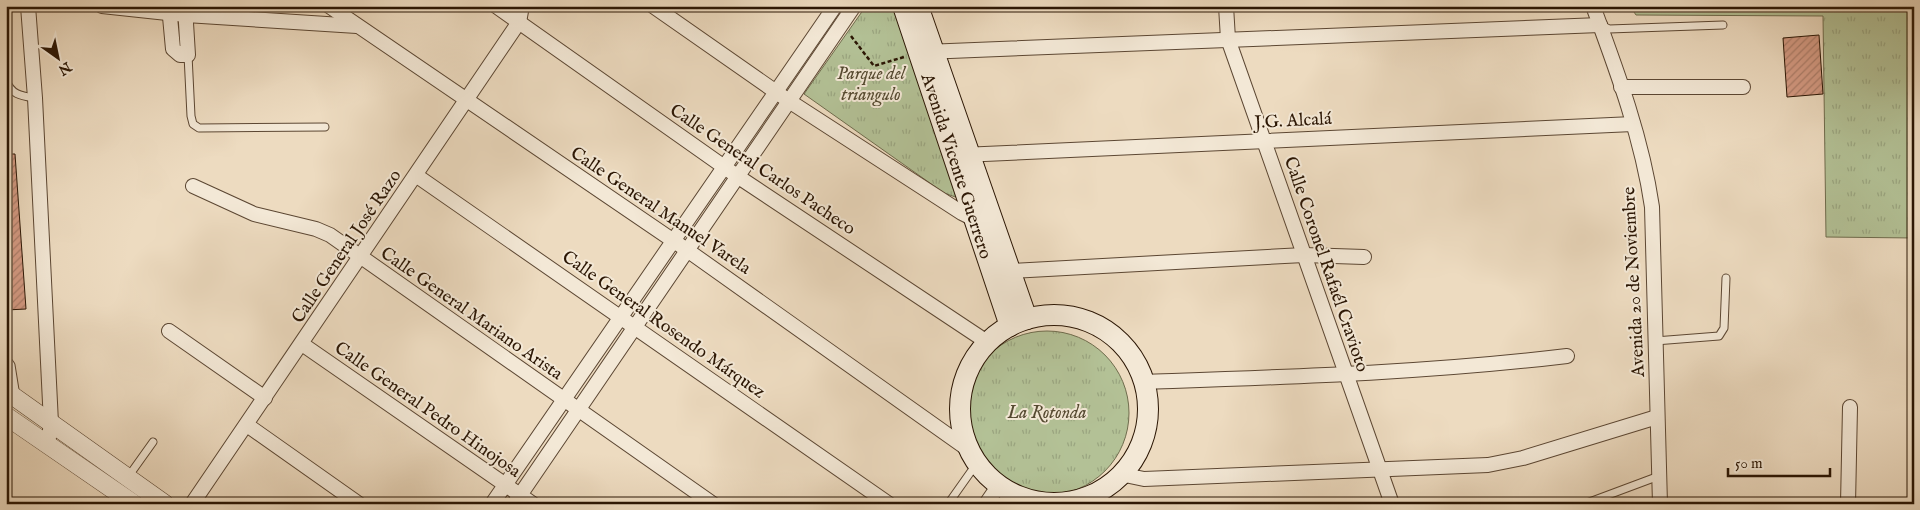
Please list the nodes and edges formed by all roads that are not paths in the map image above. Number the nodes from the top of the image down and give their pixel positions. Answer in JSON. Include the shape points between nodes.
{"nodes":[{"id":1,"x":28,"y":6,"type":"edge"},
{"id":2,"x":102,"y":6,"type":"edge"},
{"id":3,"x":329,"y":6,"type":"edge"},
{"id":4,"x":496,"y":6,"type":"edge"},
{"id":5,"x":522,"y":6,"type":"edge"},
{"id":6,"x":653,"y":6,"type":"edge"},
{"id":7,"x":854,"y":6,"type":"edge"},
{"id":8,"x":903,"y":6,"type":"edge"},
{"id":9,"x":918,"y":6,"type":"edge"},
{"id":10,"x":1226,"y":6,"type":"edge"},
{"id":11,"x":1593,"y":6,"type":"edge"},
{"id":12,"x":166,"y":8,"type":"edge"},
{"id":13,"x":827,"y":9,"type":"edge"},
{"id":14,"x":186,"y":11,"type":"edge"},
{"id":15,"x":520,"y":22,"type":"junction"},
{"id":16,"x":1600,"y":25,"type":"junction"},
{"id":17,"x":1723,"y":25,"type":"dead end"},
{"id":18,"x":358,"y":26,"type":"junction"},
{"id":19,"x":1228,"y":39,"type":"junction"},
{"id":20,"x":927,"y":52,"type":"junction"},
{"id":21,"x":188,"y":55,"type":"junction"},
{"id":22,"x":6,"y":80,"type":"edge"},
{"id":23,"x":1621,"y":87,"type":"junction"},
{"id":24,"x":1743,"y":87,"type":"dead end"},
{"id":25,"x":776,"y":91,"type":"junction"},
{"id":26,"x":35,"y":98,"type":"junction"},
{"id":27,"x":467,"y":101,"type":"junction"},
{"id":28,"x":789,"y":101,"type":"junction"},
{"id":29,"x":1633,"y":124,"type":"junction"},
{"id":30,"x":325,"y":127,"type":"dead end"},
{"id":31,"x":1264,"y":140,"type":"junction"},
{"id":32,"x":962,"y":155,"type":"junction"},
{"id":33,"x":723,"y":166,"type":"junction"},
{"id":34,"x":417,"y":176,"type":"junction"},
{"id":35,"x":737,"y":176,"type":"junction"},
{"id":36,"x":193,"y":186,"type":"dead end"},
{"id":37,"x":975,"y":220,"type":"junction"},
{"id":38,"x":994,"y":226,"type":"junction"},
{"id":39,"x":673,"y":240,"type":"junction"},
{"id":40,"x":687,"y":250,"type":"junction"},
{"id":41,"x":1304,"y":255,"type":"junction"},
{"id":42,"x":1364,"y":256,"type":"dead end"},
{"id":43,"x":361,"y":257,"type":"junction"},
{"id":44,"x":1010,"y":271,"type":"junction"},
{"id":45,"x":1726,"y":278,"type":"dead end"},
{"id":46,"x":621,"y":317,"type":"junction"},
{"id":47,"x":1018,"y":322,"type":"junction"},
{"id":48,"x":635,"y":327,"type":"junction"},
{"id":49,"x":168,"y":331,"type":"dead end"},
{"id":50,"x":1655,"y":341,"type":"junction"},
{"id":51,"x":987,"y":342,"type":"junction"},
{"id":52,"x":302,"y":344,"type":"junction"},
{"id":53,"x":1568,"y":356,"type":"dead end"},
{"id":54,"x":6,"y":358,"type":"edge"},
{"id":55,"x":1345,"y":375,"type":"junction"},
{"id":56,"x":1144,"y":382,"type":"junction"},
{"id":57,"x":11,"y":395,"type":"edge"},
{"id":58,"x":265,"y":398,"type":"junction"},
{"id":59,"x":564,"y":401,"type":"junction"},
{"id":60,"x":1850,"y":407,"type":"dead end"},
{"id":61,"x":578,"y":411,"type":"junction"},
{"id":62,"x":6,"y":416,"type":"edge"},
{"id":63,"x":1657,"y":417,"type":"junction"},
{"id":64,"x":51,"y":423,"type":"junction"},
{"id":65,"x":246,"y":425,"type":"junction"},
{"id":66,"x":153,"y":442,"type":"dead end"},
{"id":67,"x":48,"y":444,"type":"junction"},
{"id":68,"x":973,"y":457,"type":"junction"},
{"id":69,"x":1380,"y":470,"type":"junction"},
{"id":70,"x":123,"y":474,"type":"junction"},
{"id":71,"x":1120,"y":474,"type":"junction"},
{"id":72,"x":1659,"y":476,"type":"junction"},
{"id":73,"x":107,"y":485,"type":"junction"},
{"id":74,"x":505,"y":485,"type":"junction"},
{"id":75,"x":999,"y":485,"type":"junction"},
{"id":76,"x":1097,"y":498,"type":"edge"},
{"id":77,"x":517,"y":500,"type":"edge"},
{"id":78,"x":1075,"y":502,"type":"edge"},
{"id":79,"x":134,"y":504,"type":"edge"},
{"id":80,"x":165,"y":504,"type":"edge"},
{"id":81,"x":192,"y":504,"type":"edge"},
{"id":82,"x":359,"y":504,"type":"edge"},
{"id":83,"x":492,"y":504,"type":"edge"},
{"id":84,"x":533,"y":504,"type":"edge"},
{"id":85,"x":713,"y":504,"type":"edge"},
{"id":86,"x":889,"y":504,"type":"edge"},
{"id":87,"x":948,"y":504,"type":"edge"},
{"id":88,"x":986,"y":504,"type":"edge"},
{"id":89,"x":1392,"y":504,"type":"edge"},
{"id":90,"x":1584,"y":504,"type":"edge"},
{"id":91,"x":1660,"y":504,"type":"edge"},
{"id":92,"x":1848,"y":504,"type":"edge"}],
"edges":[{"from":1,"to":26,"type":"street"},
{"from":2,"to":12,"type":"street"},
{"from":3,"to":18,"type":"street","name":"Calle General Manuel Varela"},
{"from":4,"to":15,"type":"street","name":"Calle General Carlos Pacheco"},
{"from":5,"to":15,"type":"street","name":"Calle General José Razo"},
{"from":6,"to":25,"type":"street"},
{"from":7,"to":28,"type":"street"},
{"from":8,"to":20,"type":"main road","name":"Avenida Vicente Guerrero"},
{"from":9,"to":20,"type":"main road","name":"Avenida Vicente Guerrero"},
{"from":10,"to":19,"type":"street","name":"Calle Coronel Rafaél Cravioto"},
{"from":11,"to":16,"type":"street","name":"Avenida 20 de Noviembre"},
{"from":12,"to":14,"type":"street"},
{"from":12,"to":21,"type":"street","via":[[173,49],[177,54]]},
{"from":13,"to":25,"type":"street"},
{"from":14,"to":18,"type":"street"},
{"from":14,"to":21,"type":"street"},
{"from":15,"to":27,"type":"street","name":"Calle General José Razo"},
{"from":15,"to":33,"type":"street","name":"Calle General Carlos Pacheco"},
{"from":16,"to":17,"type":"lane","via":[[1609,28]]},
{"from":16,"to":19,"type":"street"},
{"from":16,"to":23,"type":"street","name":"Avenida 20 de Noviembre"},
{"from":18,"to":27,"type":"street","name":"Calle General Manuel Varela"},
{"from":19,"to":20,"type":"street"},
{"from":19,"to":31,"type":"street","name":"Calle Coronel Rafaél Cravioto"},
{"from":20,"to":32,"type":"main road","name":"Avenida Vicente Guerrero"},
{"from":21,"to":30,"type":"lane","via":[[191,116],[193,124],[199,128]]},
{"from":22,"to":26,"type":"lane","via":[[17,94]]},
{"from":23,"to":24,"type":"street"},
{"from":23,"to":29,"type":"street","name":"Avenida 20 de Noviembre"},
{"from":25,"to":28,"type":"street"},
{"from":25,"to":33,"type":"street"},
{"from":26,"to":64,"type":"street"},
{"from":27,"to":34,"type":"street","name":"Calle General José Razo"},
{"from":27,"to":39,"type":"street","name":"Calle General Manuel Varela"},
{"from":28,"to":35,"type":"street"},
{"from":28,"to":37,"type":"street"},
{"from":29,"to":31,"type":"street","name":"J.G. Alcalá"},
{"from":29,"to":50,"type":"street","name":"Avenida 20 de Noviembre","via":[[1652,207]]},
{"from":31,"to":32,"type":"street","name":"J.G. Alcalá"},
{"from":31,"to":41,"type":"street","name":"Calle Coronel Rafaél Cravioto"},
{"from":32,"to":37,"type":"main road","name":"Avenida Vicente Guerrero"},
{"from":32,"to":38,"type":"main road","name":"Avenida Vicente Guerrero"},
{"from":33,"to":35,"type":"street","name":"Calle General Carlos Pacheco"},
{"from":33,"to":39,"type":"street"},
{"from":34,"to":43,"type":"street","name":"Calle General José Razo"},
{"from":34,"to":46,"type":"street","name":"Calle General Rosendo Márquez"},
{"from":35,"to":40,"type":"street"},
{"from":35,"to":51,"type":"street","name":"Calle General Carlos Pacheco"},
{"from":36,"to":43,"type":"street","name":"Calle General Mariano Arista","via":[[254,214],[316,229]]},
{"from":37,"to":38,"type":"street"},
{"from":37,"to":47,"type":"main road","name":"Avenida Vicente Guerrero"},
{"from":38,"to":44,"type":"main road","name":"Avenida Vicente Guerrero"},
{"from":39,"to":40,"type":"street","name":"Calle General Manuel Varela"},
{"from":39,"to":46,"type":"street"},
{"from":40,"to":48,"type":"street"},
{"from":40,"to":68,"type":"street","name":"Calle General Manuel Varela"},
{"from":41,"to":42,"type":"street"},
{"from":41,"to":44,"type":"street"},
{"from":41,"to":55,"type":"street","name":"Calle Coronel Rafaél Cravioto"},
{"from":43,"to":52,"type":"street","name":"Calle General José Razo"},
{"from":43,"to":59,"type":"street","name":"Calle General Mariano Arista"},
{"from":44,"to":47,"type":"main road","name":"Avenida Vicente Guerrero"},
{"from":45,"to":50,"type":"lane","via":[[1724,328],[1719,336]]},
{"from":46,"to":48,"type":"street","name":"Calle General Rosendo Márquez"},
{"from":46,"to":59,"type":"street"},
{"from":47,"to":51,"type":"main road"},
{"from":47,"to":56,"type":"main road","via":[[1059,316],[1099,326],[1129,353]]},
{"from":48,"to":61,"type":"street"},
{"from":48,"to":86,"type":"street","name":"Calle General Rosendo Márquez"},
{"from":49,"to":58,"type":"street"},
{"from":50,"to":63,"type":"street","name":"Avenida 20 de Noviembre"},
{"from":51,"to":68,"type":"main road","via":[[973,361],[960,405],[961,428]]},
{"from":52,"to":58,"type":"street","name":"Calle General José Razo"},
{"from":52,"to":74,"type":"street","name":"Calle General Pedro Hinojosa"},
{"from":53,"to":55,"type":"street","via":[[1470,368]]},
{"from":54,"to":57,"type":"lane","via":[[11,365]]},
{"from":55,"to":56,"type":"street"},
{"from":55,"to":69,"type":"street","name":"Calle Coronel Rafaél Cravioto"},
{"from":56,"to":71,"type":"main road","via":[[1147,402],[1144,431],[1133,459]]},
{"from":57,"to":64,"type":"street"},
{"from":58,"to":65,"type":"street","name":"Calle General José Razo"},
{"from":59,"to":61,"type":"street","name":"Calle General Mariano Arista"},
{"from":59,"to":74,"type":"street"},
{"from":60,"to":92,"type":"street"},
{"from":61,"to":77,"type":"street"},
{"from":61,"to":85,"type":"street","name":"Calle General Mariano Arista"},
{"from":62,"to":67,"type":"street"},
{"from":63,"to":69,"type":"street","via":[[1506,462]]},
{"from":63,"to":72,"type":"street","name":"Avenida 20 de Noviembre"},
{"from":64,"to":67,"type":"street"},
{"from":64,"to":70,"type":"street"},
{"from":65,"to":81,"type":"street","name":"Calle General José Razo"},
{"from":65,"to":82,"type":"street"},
{"from":66,"to":70,"type":"lane"},
{"from":67,"to":73,"type":"street"},
{"from":68,"to":75,"type":"main road"},
{"from":68,"to":87,"type":"lane"},
{"from":69,"to":71,"type":"street","via":[[1144,479]]},
{"from":69,"to":89,"type":"street","name":"Calle Coronel Rafaél Cravioto"},
{"from":70,"to":73,"type":"street"},
{"from":70,"to":80,"type":"street"},
{"from":71,"to":76,"type":"main road"},
{"from":72,"to":90,"type":"lane"},
{"from":72,"to":91,"type":"street","name":"Avenida 20 de Noviembre"},
{"from":73,"to":79,"type":"street"},
{"from":74,"to":77,"type":"street","name":"Calle General Pedro Hinojosa"},
{"from":74,"to":83,"type":"street"},
{"from":75,"to":78,"type":"main road","via":[[1035,501]]},
{"from":75,"to":88,"type":"street"},
{"from":76,"to":78,"type":"main road"},
{"from":77,"to":84,"type":"street","name":"Calle General Pedro Hinojosa"}]}
